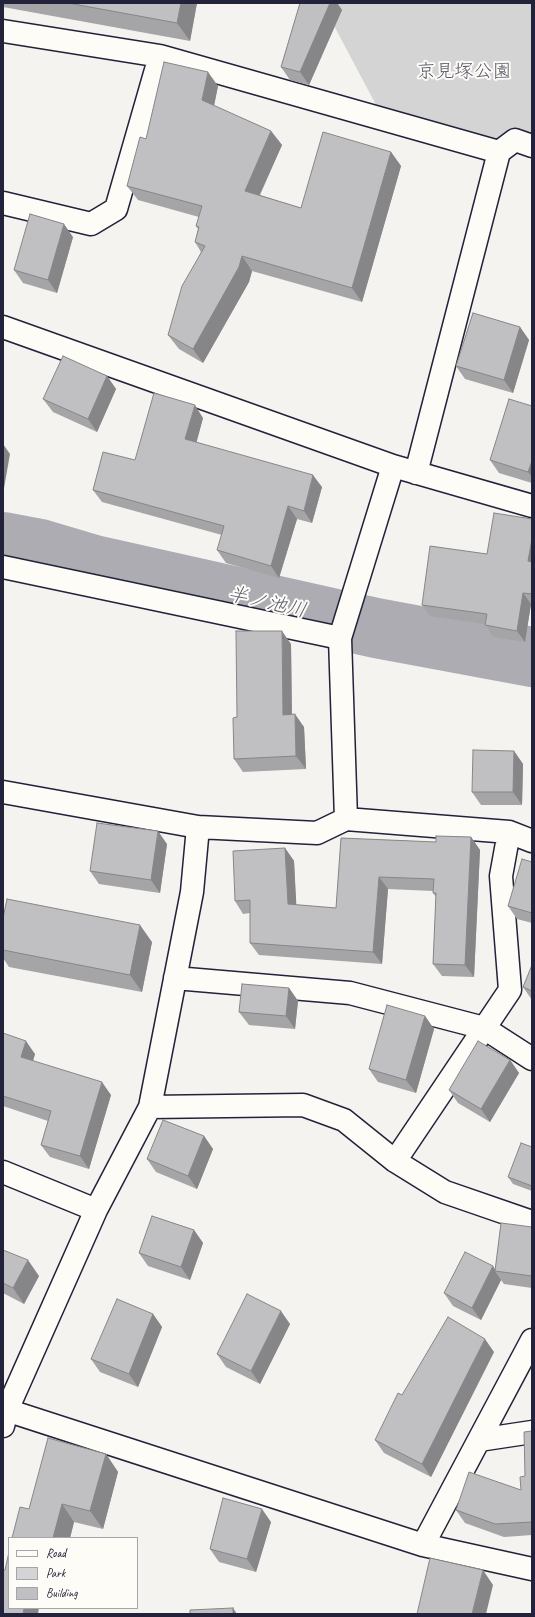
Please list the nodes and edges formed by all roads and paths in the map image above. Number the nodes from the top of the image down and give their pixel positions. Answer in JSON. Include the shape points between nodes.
{"nodes":[{"id":1,"x":3,"y":31,"type":"edge"},
{"id":2,"x":160,"y":56,"type":"junction"},
{"id":3,"x":532,"y":146,"type":"edge"},
{"id":4,"x":499,"y":152,"type":"junction"},
{"id":5,"x":3,"y":203,"type":"edge"},
{"id":6,"x":3,"y":327,"type":"edge"},
{"id":7,"x":393,"y":466,"type":"junction"},
{"id":8,"x":416,"y":472,"type":"junction"},
{"id":9,"x":532,"y":506,"type":"edge"},
{"id":10,"x":3,"y":567,"type":"edge"},
{"id":11,"x":340,"y":638,"type":"junction"},
{"id":12,"x":3,"y":792,"type":"edge"},
{"id":13,"x":346,"y":819,"type":"junction"},
{"id":14,"x":198,"y":827,"type":"junction"},
{"id":15,"x":509,"y":832,"type":"junction"},
{"id":16,"x":532,"y":841,"type":"edge"},
{"id":17,"x":175,"y":978,"type":"junction"},
{"id":18,"x":484,"y":1028,"type":"junction"},
{"id":19,"x":532,"y":1059,"type":"edge"},
{"id":20,"x":150,"y":1107,"type":"junction"},
{"id":21,"x":395,"y":1161,"type":"junction"},
{"id":22,"x":3,"y":1172,"type":"edge"},
{"id":23,"x":96,"y":1210,"type":"junction"},
{"id":24,"x":532,"y":1222,"type":"edge"},
{"id":25,"x":532,"y":1340,"type":"edge"},
{"id":26,"x":4,"y":1415,"type":"edge"},
{"id":27,"x":532,"y":1432,"type":"edge"},
{"id":28,"x":478,"y":1440,"type":"junction"},
{"id":29,"x":423,"y":1545,"type":"junction"},
{"id":30,"x":532,"y":1569,"type":"edge"}],
"edges":[{"from":1,"to":2,"type":"street"},
{"from":2,"to":4,"type":"street"},
{"from":2,"to":5,"type":"street","via":[[116,209],[91,224]]},
{"from":3,"to":4,"type":"street","via":[[515,140]]},
{"from":4,"to":8,"type":"street"},
{"from":6,"to":7,"type":"street"},
{"from":7,"to":8,"type":"street"},
{"from":7,"to":11,"type":"street"},
{"from":8,"to":9,"type":"street"},
{"from":10,"to":11,"type":"street"},
{"from":11,"to":13,"type":"street"},
{"from":12,"to":14,"type":"street"},
{"from":13,"to":14,"type":"street","via":[[317,832]]},
{"from":13,"to":15,"type":"street"},
{"from":14,"to":17,"type":"street","via":[[192,892]]},
{"from":15,"to":16,"type":"street"},
{"from":15,"to":18,"type":"street","via":[[501,876],[510,990]]},
{"from":17,"to":18,"type":"street","via":[[350,993]]},
{"from":17,"to":20,"type":"street"},
{"from":18,"to":19,"type":"street"},
{"from":18,"to":21,"type":"street"},
{"from":20,"to":21,"type":"street","via":[[303,1105],[344,1120]]},
{"from":20,"to":23,"type":"street"},
{"from":21,"to":24,"type":"street","via":[[445,1192]]},
{"from":22,"to":23,"type":"street"},
{"from":23,"to":26,"type":"street"},
{"from":25,"to":28,"type":"street"},
{"from":26,"to":29,"type":"street"},
{"from":27,"to":28,"type":"street"},
{"from":28,"to":29,"type":"street"},
{"from":29,"to":30,"type":"street"}]}
